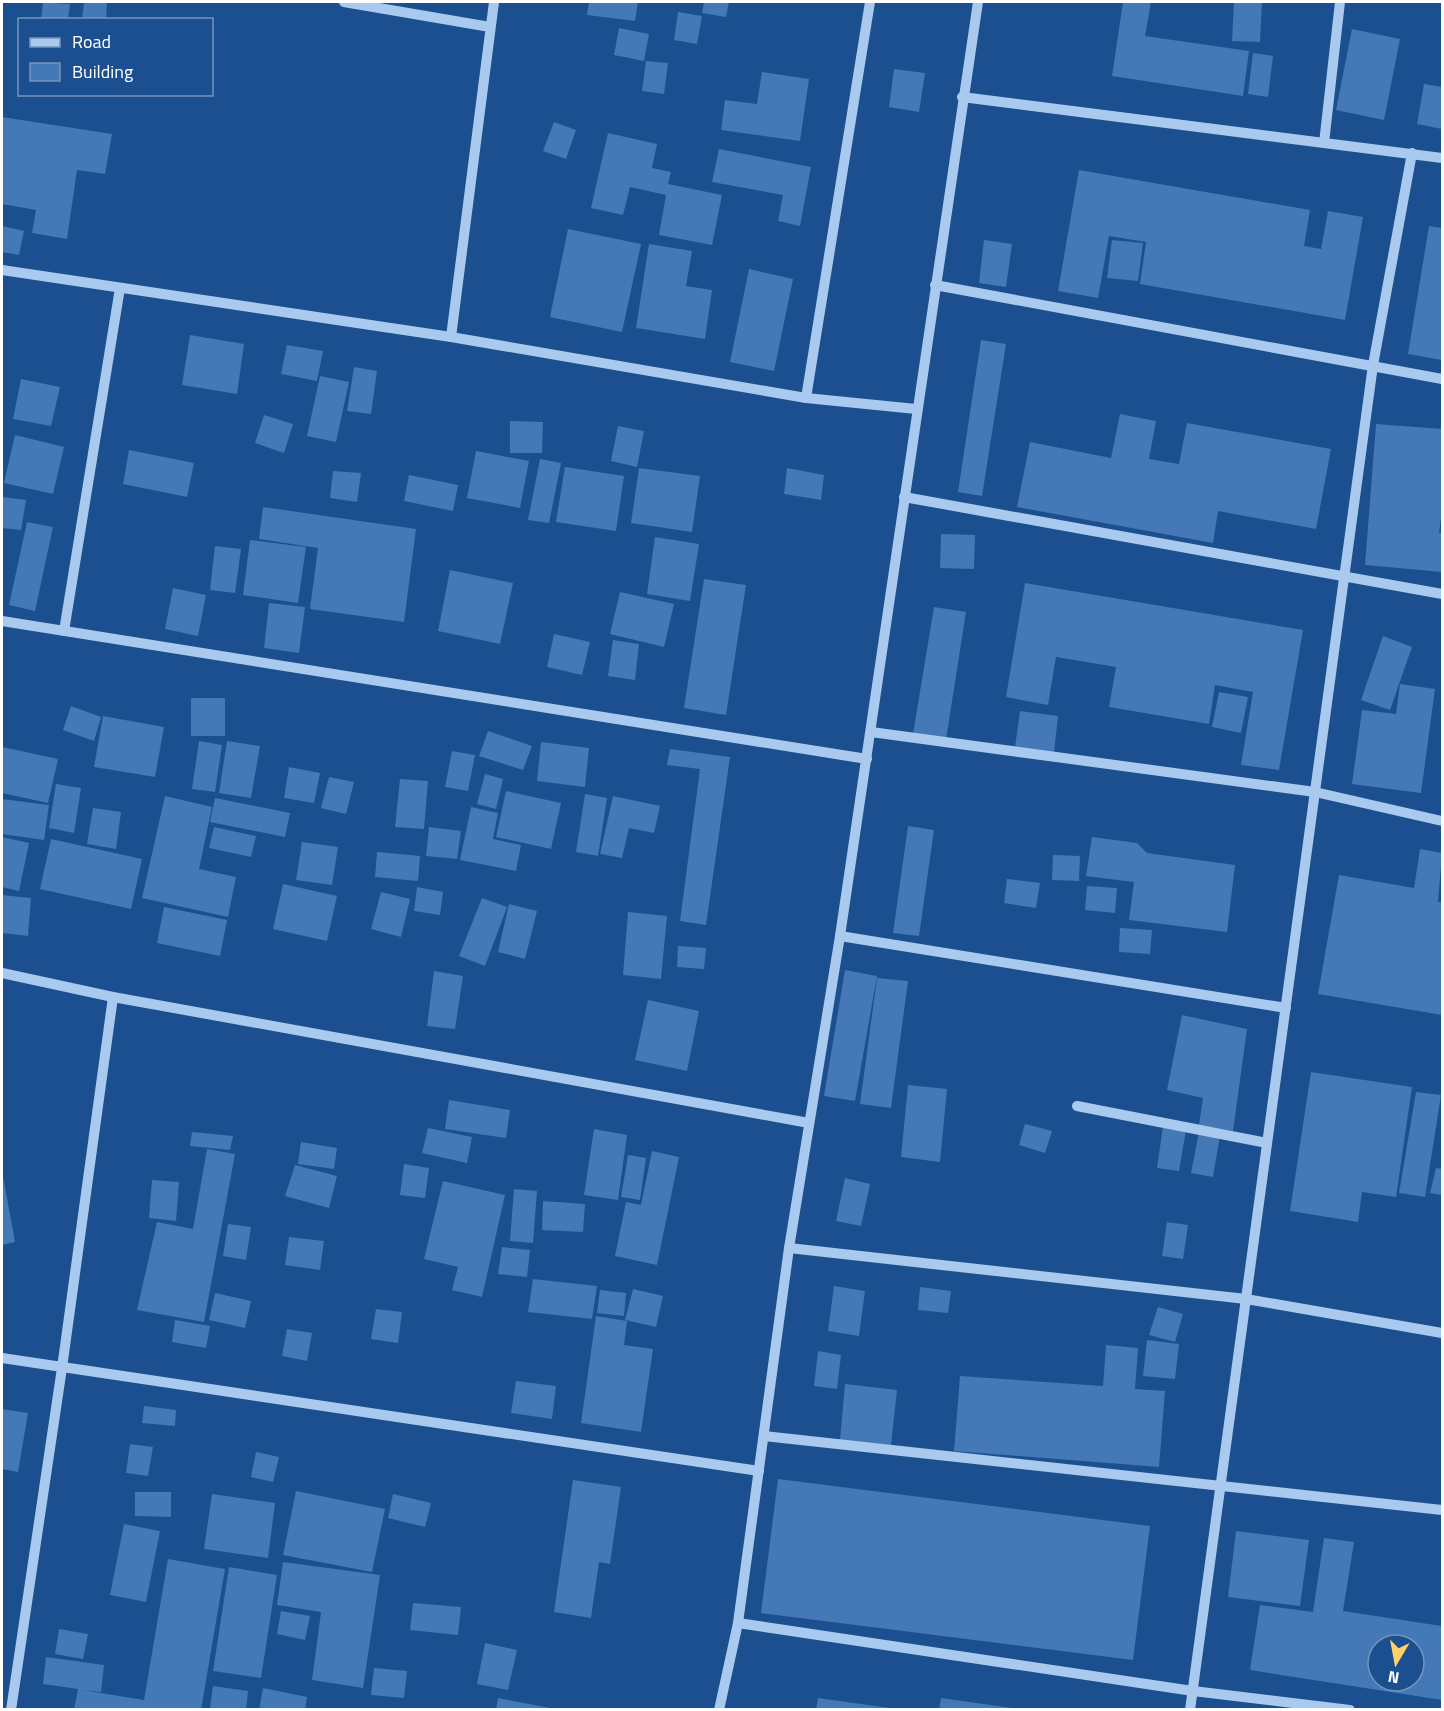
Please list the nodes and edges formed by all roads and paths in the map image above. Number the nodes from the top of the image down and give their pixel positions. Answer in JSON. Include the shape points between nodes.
{"nodes":[{"id":1,"x":344,"y":2,"type":"edge"},
{"id":2,"x":494,"y":2,"type":"edge"},
{"id":3,"x":870,"y":2,"type":"edge"},
{"id":4,"x":978,"y":2,"type":"edge"},
{"id":5,"x":1340,"y":2,"type":"edge"},
{"id":6,"x":490,"y":27,"type":"junction"},
{"id":7,"x":962,"y":97,"type":"junction"},
{"id":8,"x":1324,"y":143,"type":"junction"},
{"id":9,"x":1412,"y":153,"type":"junction"},
{"id":10,"x":1443,"y":158,"type":"edge"},
{"id":11,"x":2,"y":270,"type":"edge"},
{"id":12,"x":935,"y":285,"type":"junction"},
{"id":13,"x":120,"y":288,"type":"junction"},
{"id":14,"x":451,"y":337,"type":"junction"},
{"id":15,"x":1373,"y":365,"type":"junction"},
{"id":16,"x":1443,"y":379,"type":"edge"},
{"id":17,"x":806,"y":398,"type":"junction"},
{"id":18,"x":916,"y":409,"type":"junction"},
{"id":19,"x":904,"y":497,"type":"junction"},
{"id":20,"x":1344,"y":576,"type":"junction"},
{"id":21,"x":1443,"y":594,"type":"edge"},
{"id":22,"x":2,"y":621,"type":"edge"},
{"id":23,"x":64,"y":631,"type":"junction"},
{"id":24,"x":871,"y":732,"type":"junction"},
{"id":25,"x":867,"y":759,"type":"junction"},
{"id":26,"x":1315,"y":792,"type":"junction"},
{"id":27,"x":1443,"y":821,"type":"edge"},
{"id":28,"x":840,"y":936,"type":"junction"},
{"id":29,"x":2,"y":973,"type":"edge"},
{"id":30,"x":113,"y":997,"type":"junction"},
{"id":31,"x":1286,"y":1008,"type":"junction"},
{"id":32,"x":1077,"y":1106,"type":"dead end"},
{"id":33,"x":809,"y":1123,"type":"junction"},
{"id":34,"x":1267,"y":1143,"type":"junction"},
{"id":35,"x":789,"y":1248,"type":"junction"},
{"id":36,"x":1246,"y":1299,"type":"junction"},
{"id":37,"x":1443,"y":1333,"type":"edge"},
{"id":38,"x":2,"y":1358,"type":"edge"},
{"id":39,"x":62,"y":1368,"type":"junction"},
{"id":40,"x":764,"y":1436,"type":"junction"},
{"id":41,"x":759,"y":1471,"type":"junction"},
{"id":42,"x":1221,"y":1486,"type":"junction"},
{"id":43,"x":1443,"y":1510,"type":"edge"},
{"id":44,"x":738,"y":1623,"type":"junction"},
{"id":45,"x":1193,"y":1691,"type":"junction"},
{"id":46,"x":12,"y":1710,"type":"edge"},
{"id":47,"x":719,"y":1710,"type":"edge"},
{"id":48,"x":1190,"y":1710,"type":"edge"},
{"id":49,"x":1350,"y":1710,"type":"edge"}],
"edges":[{"from":1,"to":6,"type":"street"},
{"from":2,"to":6,"type":"street"},
{"from":3,"to":17,"type":"street"},
{"from":4,"to":7,"type":"street"},
{"from":5,"to":8,"type":"street"},
{"from":6,"to":14,"type":"street"},
{"from":7,"to":8,"type":"street"},
{"from":7,"to":12,"type":"street"},
{"from":8,"to":9,"type":"street"},
{"from":9,"to":10,"type":"street"},
{"from":9,"to":15,"type":"street"},
{"from":11,"to":13,"type":"street"},
{"from":12,"to":15,"type":"street"},
{"from":12,"to":18,"type":"street"},
{"from":13,"to":14,"type":"street"},
{"from":13,"to":23,"type":"street"},
{"from":14,"to":17,"type":"street"},
{"from":15,"to":16,"type":"street"},
{"from":15,"to":20,"type":"street"},
{"from":17,"to":18,"type":"street"},
{"from":18,"to":19,"type":"street"},
{"from":19,"to":20,"type":"street"},
{"from":19,"to":24,"type":"street"},
{"from":20,"to":21,"type":"street"},
{"from":20,"to":26,"type":"street"},
{"from":22,"to":23,"type":"street"},
{"from":23,"to":25,"type":"street"},
{"from":24,"to":25,"type":"street"},
{"from":24,"to":26,"type":"street"},
{"from":25,"to":28,"type":"street"},
{"from":26,"to":27,"type":"street"},
{"from":26,"to":31,"type":"street"},
{"from":28,"to":31,"type":"street"},
{"from":28,"to":33,"type":"street"},
{"from":29,"to":30,"type":"street"},
{"from":30,"to":33,"type":"street"},
{"from":30,"to":39,"type":"street"},
{"from":31,"to":34,"type":"street"},
{"from":32,"to":34,"type":"street"},
{"from":33,"to":35,"type":"street"},
{"from":34,"to":36,"type":"street"},
{"from":35,"to":36,"type":"street"},
{"from":35,"to":40,"type":"street"},
{"from":36,"to":37,"type":"street"},
{"from":36,"to":42,"type":"street"},
{"from":38,"to":39,"type":"street"},
{"from":39,"to":41,"type":"street"},
{"from":39,"to":46,"type":"street"},
{"from":40,"to":41,"type":"street"},
{"from":40,"to":42,"type":"street"},
{"from":41,"to":44,"type":"street"},
{"from":42,"to":43,"type":"street"},
{"from":42,"to":45,"type":"street"},
{"from":44,"to":45,"type":"street"},
{"from":44,"to":47,"type":"street"},
{"from":45,"to":48,"type":"street"},
{"from":45,"to":49,"type":"street"}]}
